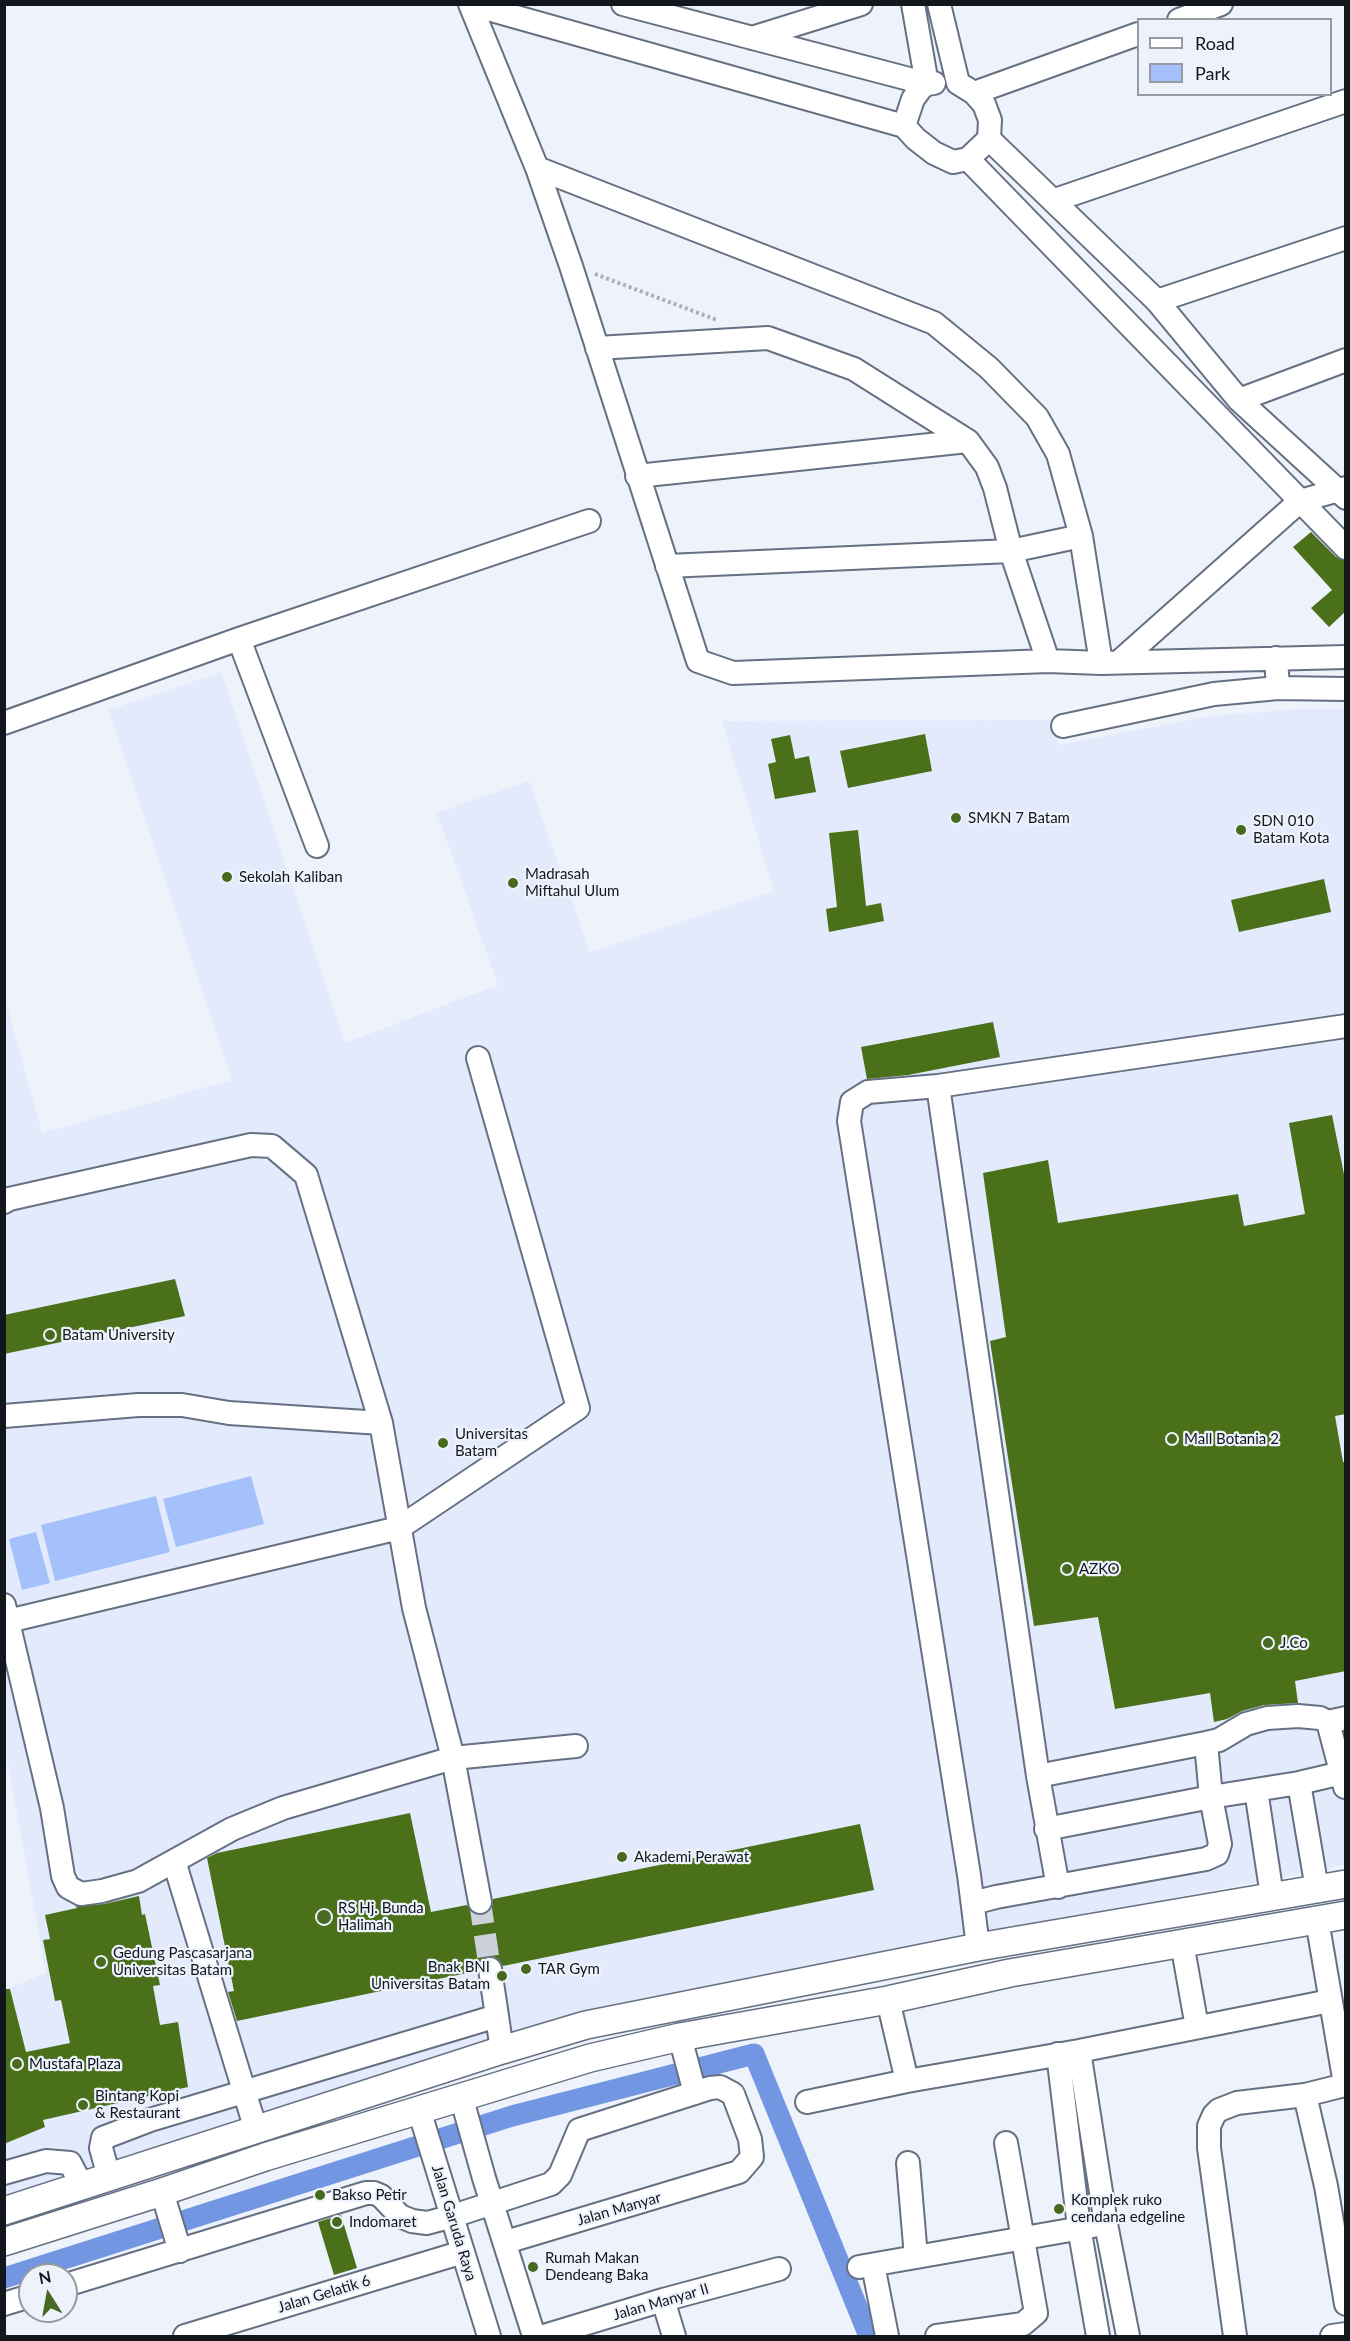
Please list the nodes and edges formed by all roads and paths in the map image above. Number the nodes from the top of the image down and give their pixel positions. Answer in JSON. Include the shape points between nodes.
{"nodes":[{"id":1,"x":470,"y":4,"type":"edge"},
{"id":2,"x":623,"y":4,"type":"edge"},
{"id":3,"x":861,"y":4,"type":"edge"},
{"id":4,"x":913,"y":4,"type":"edge"},
{"id":5,"x":939,"y":4,"type":"edge"},
{"id":6,"x":1221,"y":4,"type":"edge"},
{"id":7,"x":1184,"y":18,"type":"edge"},
{"id":8,"x":1137,"y":34,"type":"edge"},
{"id":9,"x":752,"y":38,"type":"junction"},
{"id":10,"x":924,"y":86,"type":"junction"},
{"id":11,"x":966,"y":88,"type":"junction"},
{"id":12,"x":1346,"y":101,"type":"edge"},
{"id":13,"x":904,"y":126,"type":"junction"},
{"id":14,"x":989,"y":138,"type":"junction"},
{"id":15,"x":968,"y":159,"type":"junction"},
{"id":16,"x":537,"y":168,"type":"junction"},
{"id":17,"x":1055,"y":200,"type":"junction"},
{"id":18,"x":1346,"y":238,"type":"edge"},
{"id":19,"x":571,"y":266,"type":"junction"},
{"id":20,"x":1157,"y":301,"type":"junction"},
{"id":21,"x":724,"y":322,"type":"dead end"},
{"id":22,"x":597,"y":348,"type":"junction"},
{"id":23,"x":1346,"y":360,"type":"edge"},
{"id":24,"x":1239,"y":400,"type":"junction"},
{"id":25,"x":968,"y":441,"type":"junction"},
{"id":26,"x":638,"y":476,"type":"junction"},
{"id":27,"x":1343,"y":492,"type":"edge"},
{"id":28,"x":1300,"y":501,"type":"junction"},
{"id":29,"x":589,"y":521,"type":"dead end"},
{"id":30,"x":1080,"y":536,"type":"junction"},
{"id":31,"x":1346,"y":548,"type":"edge"},
{"id":32,"x":1011,"y":551,"type":"junction"},
{"id":33,"x":667,"y":566,"type":"junction"},
{"id":34,"x":239,"y":639,"type":"junction"},
{"id":35,"x":1346,"y":657,"type":"edge"},
{"id":36,"x":1276,"y":658,"type":"junction"},
{"id":37,"x":1212,"y":660,"type":"junction"},
{"id":38,"x":1048,"y":661,"type":"junction"},
{"id":39,"x":1111,"y":662,"type":"junction"},
{"id":40,"x":1278,"y":688,"type":"junction"},
{"id":41,"x":1346,"y":689,"type":"edge"},
{"id":42,"x":1214,"y":694,"type":"junction"},
{"id":43,"x":4,"y":723,"type":"edge"},
{"id":44,"x":1063,"y":726,"type":"dead end"},
{"id":45,"x":317,"y":846,"type":"dead end"},
{"id":46,"x":1346,"y":1026,"type":"edge"},
{"id":47,"x":478,"y":1058,"type":"dead end"},
{"id":48,"x":939,"y":1086,"type":"junction"},
{"id":49,"x":4,"y":1203,"type":"edge"},
{"id":50,"x":4,"y":1416,"type":"edge"},
{"id":51,"x":381,"y":1423,"type":"junction"},
{"id":52,"x":399,"y":1528,"type":"junction"},
{"id":53,"x":6,"y":1613,"type":"edge"},
{"id":54,"x":1337,"y":1720,"type":"edge"},
{"id":55,"x":1206,"y":1743,"type":"junction"},
{"id":56,"x":576,"y":1746,"type":"dead end"},
{"id":57,"x":453,"y":1758,"type":"junction"},
{"id":58,"x":1038,"y":1776,"type":"junction"},
{"id":59,"x":1344,"y":1777,"type":"edge"},
{"id":60,"x":1299,"y":1783,"type":"junction"},
{"id":61,"x":1256,"y":1790,"type":"junction"},
{"id":62,"x":1211,"y":1797,"type":"junction"},
{"id":63,"x":1046,"y":1829,"type":"junction"},
{"id":64,"x":174,"y":1861,"type":"junction"},
{"id":65,"x":1346,"y":1884,"type":"edge"},
{"id":66,"x":1058,"y":1887,"type":"junction"},
{"id":67,"x":1317,"y":1888,"type":"junction"},
{"id":68,"x":1272,"y":1896,"type":"junction"},
{"id":69,"x":480,"y":1902,"type":"tunnel mouth"},
{"id":70,"x":973,"y":1903,"type":"junction"},
{"id":71,"x":1346,"y":1915,"type":"edge"},
{"id":72,"x":1317,"y":1920,"type":"junction"},
{"id":73,"x":1182,"y":1943,"type":"junction"},
{"id":74,"x":978,"y":1947,"type":"junction"},
{"id":75,"x":490,"y":1968,"type":"tunnel mouth"},
{"id":76,"x":776,"y":1987,"type":"junction"},
{"id":77,"x":888,"y":2000,"type":"junction"},
{"id":78,"x":1330,"y":2001,"type":"junction"},
{"id":79,"x":497,"y":2016,"type":"junction"},
{"id":80,"x":783,"y":2018,"type":"junction"},
{"id":81,"x":1197,"y":2027,"type":"junction"},
{"id":82,"x":502,"y":2050,"type":"junction"},
{"id":83,"x":1069,"y":2053,"type":"junction"},
{"id":84,"x":688,"y":2066,"type":"junction"},
{"id":85,"x":907,"y":2081,"type":"junction"},
{"id":86,"x":243,"y":2092,"type":"junction"},
{"id":87,"x":1305,"y":2095,"type":"junction"},
{"id":88,"x":807,"y":2102,"type":"dead end"},
{"id":89,"x":464,"y":2106,"type":"junction"},
{"id":90,"x":418,"y":2110,"type":"junction"},
{"id":91,"x":256,"y":2130,"type":"junction"},
{"id":92,"x":1006,"y":2143,"type":"dead end"},
{"id":93,"x":908,"y":2163,"type":"dead end"},
{"id":94,"x":4,"y":2173,"type":"edge"},
{"id":95,"x":109,"y":2177,"type":"junction"},
{"id":96,"x":82,"y":2186,"type":"junction"},
{"id":97,"x":493,"y":2204,"type":"junction"},
{"id":98,"x":4,"y":2211,"type":"edge"},
{"id":99,"x":453,"y":2216,"type":"junction"},
{"id":100,"x":171,"y":2223,"type":"junction"},
{"id":101,"x":1106,"y":2224,"type":"junction"},
{"id":102,"x":1079,"y":2227,"type":"junction"},
{"id":103,"x":1022,"y":2239,"type":"junction"},
{"id":104,"x":4,"y":2242,"type":"edge"},
{"id":105,"x":506,"y":2242,"type":"junction"},
{"id":106,"x":463,"y":2252,"type":"junction"},
{"id":107,"x":916,"y":2257,"type":"junction"},
{"id":108,"x":780,"y":2269,"type":"dead end"},
{"id":109,"x":78,"y":2278,"type":"edge"},
{"id":110,"x":663,"y":2300,"type":"junction"},
{"id":111,"x":1346,"y":2304,"type":"edge"},
{"id":112,"x":1346,"y":2334,"type":"edge"},
{"id":113,"x":185,"y":2337,"type":"edge"},
{"id":114,"x":489,"y":2337,"type":"edge"},
{"id":115,"x":534,"y":2337,"type":"edge"},
{"id":116,"x":544,"y":2337,"type":"edge"},
{"id":117,"x":674,"y":2337,"type":"edge"},
{"id":118,"x":887,"y":2337,"type":"edge"},
{"id":119,"x":938,"y":2337,"type":"edge"},
{"id":120,"x":1098,"y":2337,"type":"edge"},
{"id":121,"x":1128,"y":2337,"type":"edge"},
{"id":122,"x":1235,"y":2337,"type":"edge"},
{"id":123,"x":1332,"y":2337,"type":"edge"}],
"edges":[{"from":1,"to":13,"type":"street"},
{"from":1,"to":16,"type":"street"},
{"from":2,"to":9,"type":"street"},
{"from":3,"to":9,"type":"street"},
{"from":4,"to":10,"type":"street"},
{"from":5,"to":11,"type":"street"},
{"from":6,"to":7,"type":"street"},
{"from":8,"to":11,"type":"street"},
{"from":9,"to":10,"type":"street"},
{"from":10,"to":11,"type":"street"},
{"from":10,"to":13,"type":"street","via":[[913,99]]},
{"from":11,"to":14,"type":"street","via":[[984,105],[990,120]]},
{"from":12,"to":17,"type":"street"},
{"from":13,"to":15,"type":"street","via":[[934,153],[953,162]]},
{"from":14,"to":15,"type":"street"},
{"from":14,"to":17,"type":"street"},
{"from":15,"to":28,"type":"street"},
{"from":16,"to":19,"type":"street"},
{"from":16,"to":30,"type":"street","via":[[934,323],[989,368],[1037,417],[1058,454]]},
{"from":17,"to":20,"type":"street"},
{"from":18,"to":20,"type":"street"},
{"from":19,"to":21,"type":"path"},
{"from":19,"to":22,"type":"street"},
{"from":20,"to":24,"type":"street"},
{"from":22,"to":25,"type":"street","via":[[768,339],[854,369]]},
{"from":22,"to":26,"type":"street"},
{"from":23,"to":24,"type":"street"},
{"from":24,"to":27,"type":"street"},
{"from":25,"to":26,"type":"street"},
{"from":25,"to":32,"type":"street","via":[[987,467]]},
{"from":26,"to":33,"type":"street"},
{"from":27,"to":28,"type":"street"},
{"from":28,"to":31,"type":"street"},
{"from":28,"to":39,"type":"street"},
{"from":29,"to":34,"type":"street"},
{"from":30,"to":32,"type":"street"},
{"from":30,"to":39,"type":"street"},
{"from":32,"to":33,"type":"street"},
{"from":32,"to":38,"type":"street"},
{"from":33,"to":38,"type":"street","via":[[698,661],[733,673]]},
{"from":34,"to":43,"type":"street"},
{"from":34,"to":45,"type":"street"},
{"from":35,"to":36,"type":"street"},
{"from":36,"to":37,"type":"street"},
{"from":36,"to":40,"type":"street"},
{"from":37,"to":39,"type":"street"},
{"from":37,"to":42,"type":"street"},
{"from":38,"to":39,"type":"street"},
{"from":40,"to":41,"type":"street"},
{"from":40,"to":42,"type":"street"},
{"from":42,"to":44,"type":"street"},
{"from":46,"to":48,"type":"street"},
{"from":47,"to":52,"type":"street","via":[[578,1408]]},
{"from":48,"to":58,"type":"street"},
{"from":48,"to":70,"type":"street","via":[[868,1092],[852,1102],[849,1121]]},
{"from":49,"to":51,"type":"street","via":[[216,1151],[272,1146],[306,1175]]},
{"from":50,"to":51,"type":"street","via":[[138,1404]]},
{"from":51,"to":52,"type":"street"},
{"from":52,"to":53,"type":"street"},
{"from":52,"to":57,"type":"street","via":[[414,1608]]},
{"from":53,"to":64,"type":"street","via":[[68,1887],[81,1894],[102,1891],[138,1881]]},
{"from":54,"to":55,"type":"street","via":[[1267,1718]]},
{"from":54,"to":59,"type":"street"},
{"from":55,"to":58,"type":"street"},
{"from":55,"to":62,"type":"street"},
{"from":56,"to":57,"type":"street"},
{"from":57,"to":64,"type":"street","via":[[283,1808],[232,1829]]},
{"from":57,"to":69,"type":"street"},
{"from":58,"to":63,"type":"street"},
{"from":59,"to":60,"type":"street"},
{"from":60,"to":61,"type":"street"},
{"from":60,"to":67,"type":"street"},
{"from":61,"to":62,"type":"street"},
{"from":61,"to":68,"type":"street"},
{"from":62,"to":63,"type":"street"},
{"from":62,"to":66,"type":"street","via":[[1220,1844],[1218,1854]]},
{"from":63,"to":66,"type":"street"},
{"from":64,"to":86,"type":"street"},
{"from":65,"to":67,"type":"main road"},
{"from":66,"to":70,"type":"street"},
{"from":67,"to":68,"type":"main road"},
{"from":68,"to":74,"type":"main road"},
{"from":70,"to":74,"type":"street"},
{"from":71,"to":72,"type":"main road"},
{"from":72,"to":73,"type":"main road"},
{"from":72,"to":78,"type":"street"},
{"from":73,"to":77,"type":"main road","via":[[1010,1973]]},
{"from":73,"to":81,"type":"street"},
{"from":74,"to":76,"type":"main road"},
{"from":75,"to":79,"type":"street"},
{"from":76,"to":80,"type":"main road"},
{"from":76,"to":82,"type":"main road","via":[[586,2025]]},
{"from":77,"to":80,"type":"main road"},
{"from":77,"to":85,"type":"street"},
{"from":78,"to":81,"type":"street"},
{"from":78,"to":87,"type":"street","via":[[1344,2078],[1341,2086]]},
{"from":79,"to":82,"type":"street"},
{"from":79,"to":86,"type":"street"},
{"from":80,"to":84,"type":"main road","via":[[754,2025]]},
{"from":81,"to":83,"type":"street"},
{"from":82,"to":91,"type":"main road"},
{"from":83,"to":85,"type":"street"},
{"from":83,"to":101,"type":"street"},
{"from":83,"to":102,"type":"street"},
{"from":84,"to":89,"type":"main road","via":[[590,2058]]},
{"from":84,"to":97,"type":"street","via":[[579,2130],[560,2175],[551,2184]]},
{"from":84,"to":105,"type":"street","name":"Jalan Manyar","via":[[729,2090],[737,2102],[752,2157],[739,2172]]},
{"from":85,"to":88,"type":"street"},
{"from":86,"to":91,"type":"street"},
{"from":86,"to":95,"type":"street","via":[[103,2138],[101,2148]]},
{"from":87,"to":111,"type":"street","via":[[1326,2186]]},
{"from":87,"to":122,"type":"street","via":[[1237,2103],[1220,2110],[1209,2126]]},
{"from":89,"to":90,"type":"main road"},
{"from":89,"to":97,"type":"street"},
{"from":90,"to":99,"type":"street","name":"Jalan Garuda Raya"},
{"from":90,"to":100,"type":"main road","via":[[265,2157]]},
{"from":91,"to":95,"type":"main road"},
{"from":92,"to":103,"type":"street"},
{"from":93,"to":107,"type":"street"},
{"from":94,"to":96,"type":"street","via":[[46,2161],[69,2163]]},
{"from":95,"to":96,"type":"main road"},
{"from":96,"to":98,"type":"main road"},
{"from":97,"to":99,"type":"street"},
{"from":97,"to":105,"type":"street"},
{"from":99,"to":100,"type":"street","via":[[427,2223],[412,2221],[400,2216],[381,2196],[366,2193]]},
{"from":99,"to":106,"type":"street","name":"Jalan Garuda Raya"},
{"from":100,"to":104,"type":"main road"},
{"from":100,"to":109,"type":"street"},
{"from":101,"to":102,"type":"street"},
{"from":101,"to":121,"type":"street"},
{"from":102,"to":103,"type":"street"},
{"from":102,"to":120,"type":"street"},
{"from":103,"to":107,"type":"street"},
{"from":103,"to":119,"type":"street","via":[[1036,2313],[1023,2324]]},
{"from":105,"to":115,"type":"street"},
{"from":106,"to":113,"type":"street","name":"Jalan Gelatik 6"},
{"from":106,"to":114,"type":"street","name":"Jalan Garuda Raya"},
{"from":107,"to":118,"type":"street","via":[[866,2266]]},
{"from":108,"to":110,"type":"street","name":"Jalan Manyar II"},
{"from":110,"to":116,"type":"street","name":"Jalan Manyar II"},
{"from":110,"to":117,"type":"street"},
{"from":112,"to":123,"type":"street"}]}
